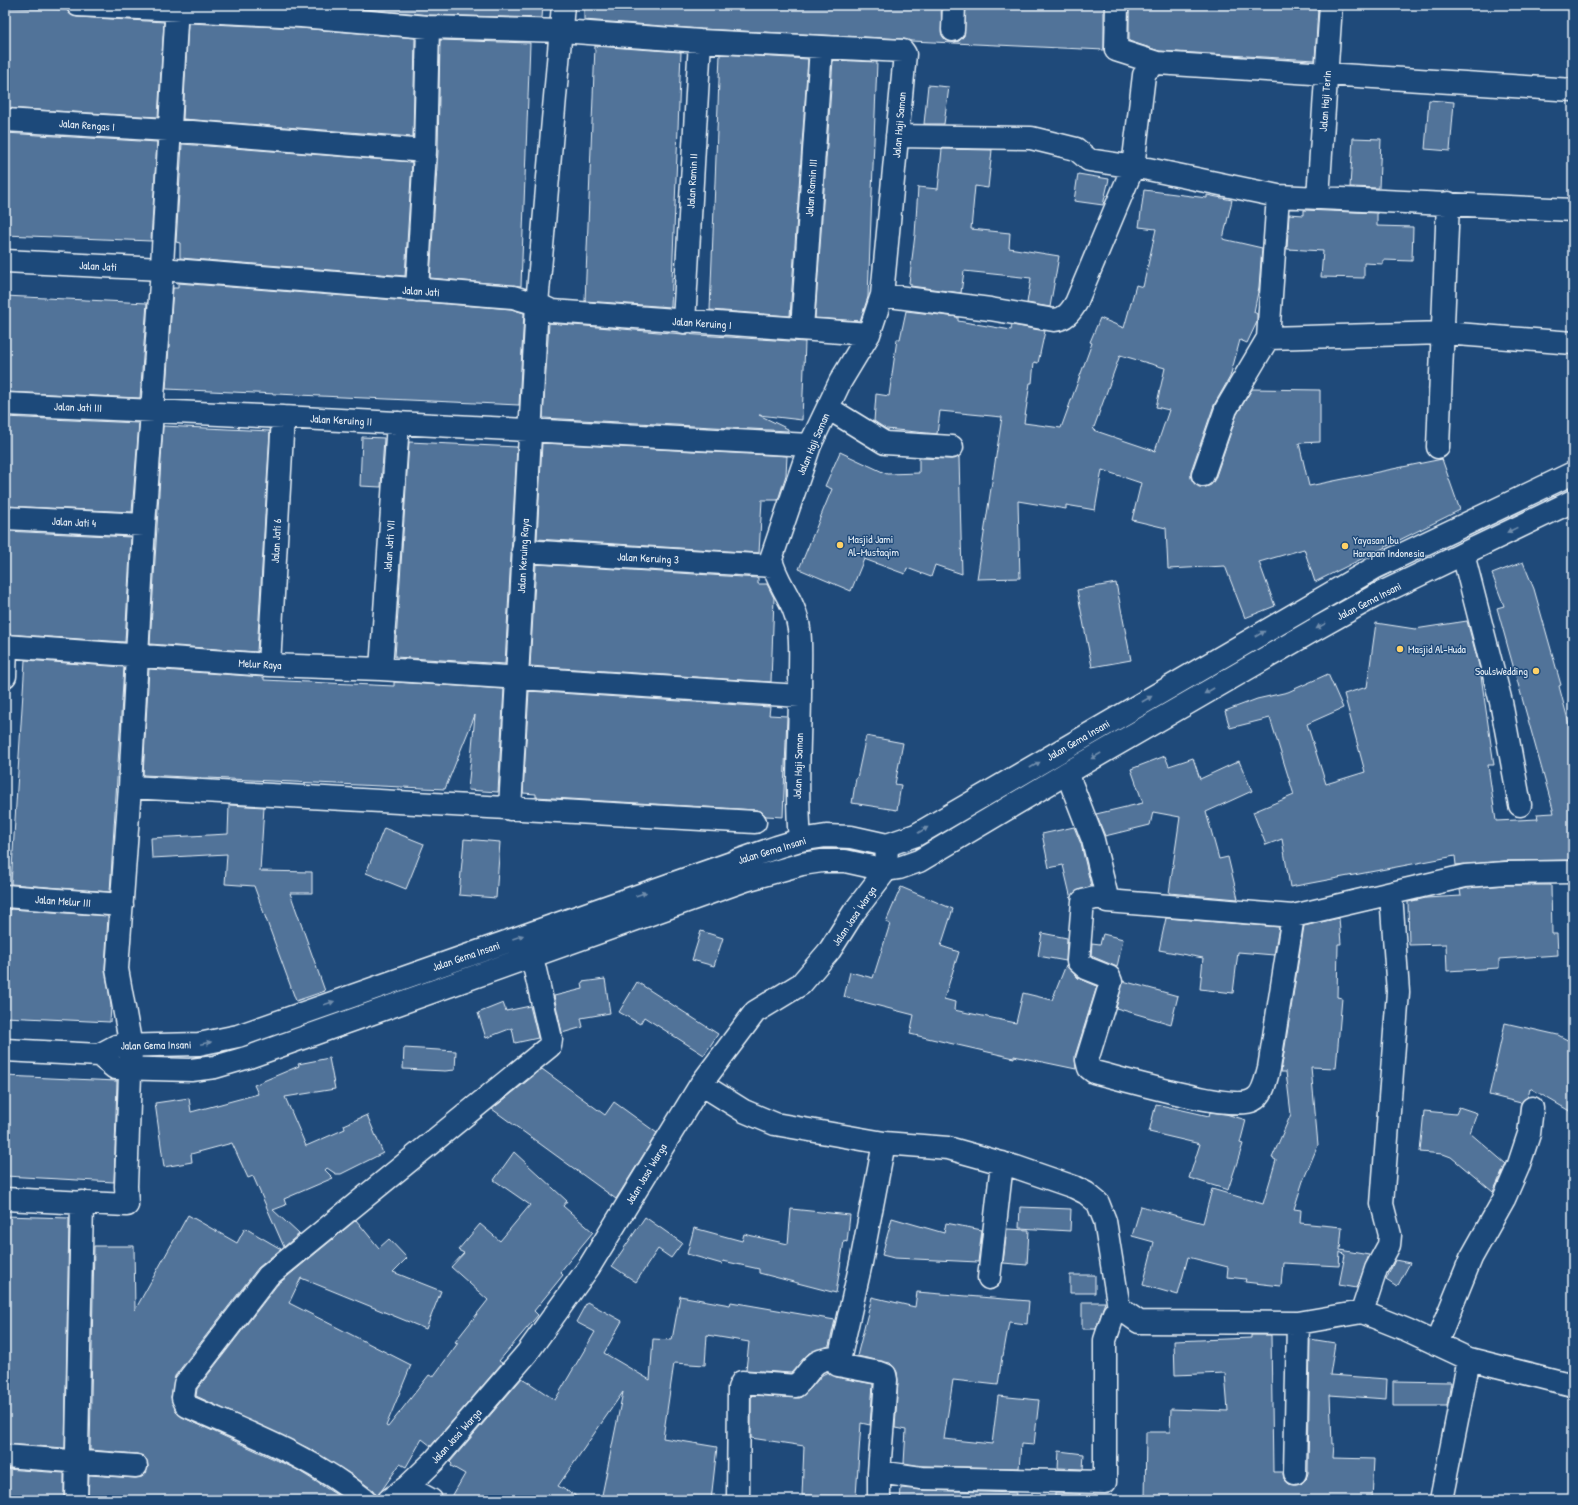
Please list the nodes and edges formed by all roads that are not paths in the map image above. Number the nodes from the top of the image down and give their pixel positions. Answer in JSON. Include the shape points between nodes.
{"nodes":[{"id":1,"x":78,"y":5,"type":"edge"},
{"id":2,"x":563,"y":5,"type":"edge"},
{"id":3,"x":954,"y":5,"type":"edge"},
{"id":4,"x":1117,"y":5,"type":"edge"},
{"id":5,"x":1331,"y":5,"type":"edge"},
{"id":6,"x":177,"y":8,"type":"edge"},
{"id":7,"x":301,"y":11,"type":"edge"},
{"id":8,"x":428,"y":28,"type":"junction"},
{"id":9,"x":953,"y":30,"type":"dead end"},
{"id":10,"x":561,"y":31,"type":"junction"},
{"id":11,"x":700,"y":41,"type":"junction"},
{"id":12,"x":821,"y":48,"type":"junction"},
{"id":13,"x":1157,"y":63,"type":"junction"},
{"id":14,"x":1327,"y":73,"type":"junction"},
{"id":15,"x":1573,"y":90,"type":"edge"},
{"id":16,"x":5,"y":120,"type":"edge"},
{"id":17,"x":168,"y":130,"type":"junction"},
{"id":18,"x":897,"y":136,"type":"junction"},
{"id":19,"x":424,"y":151,"type":"junction"},
{"id":20,"x":1133,"y":167,"type":"junction"},
{"id":21,"x":1278,"y":196,"type":"junction"},
{"id":22,"x":1318,"y":197,"type":"junction"},
{"id":23,"x":1448,"y":203,"type":"junction"},
{"id":24,"x":1573,"y":210,"type":"edge"},
{"id":25,"x":5,"y":261,"type":"edge"},
{"id":26,"x":161,"y":269,"type":"junction"},
{"id":27,"x":416,"y":290,"type":"junction"},
{"id":28,"x":882,"y":295,"type":"junction"},
{"id":29,"x":537,"y":304,"type":"junction"},
{"id":30,"x":684,"y":322,"type":"junction"},
{"id":31,"x":802,"y":329,"type":"junction"},
{"id":32,"x":1444,"y":333,"type":"junction"},
{"id":33,"x":869,"y":334,"type":"junction"},
{"id":34,"x":1268,"y":338,"type":"junction"},
{"id":35,"x":1573,"y":343,"type":"edge"},
{"id":36,"x":5,"y":404,"type":"edge"},
{"id":37,"x":828,"y":408,"type":"junction"},
{"id":38,"x":152,"y":410,"type":"junction"},
{"id":39,"x":283,"y":417,"type":"junction"},
{"id":40,"x":398,"y":423,"type":"junction"},
{"id":41,"x":530,"y":430,"type":"junction"},
{"id":42,"x":810,"y":445,"type":"junction"},
{"id":43,"x":952,"y":447,"type":"dead end"},
{"id":44,"x":1438,"y":447,"type":"dead end"},
{"id":45,"x":1573,"y":473,"type":"edge"},
{"id":46,"x":1203,"y":475,"type":"dead end"},
{"id":47,"x":1520,"y":497,"type":"junction"},
{"id":48,"x":1573,"y":501,"type":"edge"},
{"id":49,"x":5,"y":518,"type":"edge"},
{"id":50,"x":1532,"y":521,"type":"junction"},
{"id":51,"x":144,"y":525,"type":"junction"},
{"id":52,"x":523,"y":551,"type":"junction"},
{"id":53,"x":1462,"y":554,"type":"junction"},
{"id":54,"x":772,"y":566,"type":"junction"},
{"id":55,"x":6,"y":646,"type":"edge"},
{"id":56,"x":136,"y":656,"type":"junction"},
{"id":57,"x":269,"y":665,"type":"junction"},
{"id":58,"x":381,"y":669,"type":"junction"},
{"id":59,"x":5,"y":676,"type":"edge"},
{"id":60,"x":516,"y":679,"type":"junction"},
{"id":61,"x":800,"y":696,"type":"junction"},
{"id":62,"x":1067,"y":773,"type":"junction"},
{"id":63,"x":130,"y":787,"type":"junction"},
{"id":64,"x":1520,"y":805,"type":"dead end"},
{"id":65,"x":510,"y":808,"type":"junction"},
{"id":66,"x":946,"y":817,"type":"junction"},
{"id":67,"x":755,"y":822,"type":"dead end"},
{"id":68,"x":959,"y":838,"type":"junction"},
{"id":69,"x":800,"y":840,"type":"junction"},
{"id":70,"x":887,"y":845,"type":"junction"},
{"id":71,"x":802,"y":864,"type":"junction"},
{"id":72,"x":886,"y":870,"type":"junction"},
{"id":73,"x":1573,"y":872,"type":"edge"},
{"id":74,"x":1391,"y":894,"type":"junction"},
{"id":75,"x":5,"y":896,"type":"edge"},
{"id":76,"x":1103,"y":896,"type":"junction"},
{"id":77,"x":122,"y":905,"type":"junction"},
{"id":78,"x":1293,"y":916,"type":"junction"},
{"id":79,"x":532,"y":957,"type":"junction"},
{"id":80,"x":131,"y":1047,"type":"junction"},
{"id":81,"x":5,"y":1050,"type":"edge"},
{"id":82,"x":99,"y":1055,"type":"junction"},
{"id":83,"x":130,"y":1069,"type":"junction"},
{"id":84,"x":701,"y":1084,"type":"junction"},
{"id":85,"x":1532,"y":1108,"type":"dead end"},
{"id":86,"x":884,"y":1144,"type":"junction"},
{"id":87,"x":1002,"y":1163,"type":"junction"},
{"id":88,"x":5,"y":1199,"type":"edge"},
{"id":89,"x":82,"y":1202,"type":"junction"},
{"id":90,"x":989,"y":1278,"type":"dead end"},
{"id":91,"x":1119,"y":1308,"type":"junction"},
{"id":92,"x":1362,"y":1312,"type":"junction"},
{"id":93,"x":1298,"y":1323,"type":"junction"},
{"id":94,"x":1436,"y":1344,"type":"junction"},
{"id":95,"x":838,"y":1358,"type":"junction"},
{"id":96,"x":1469,"y":1359,"type":"junction"},
{"id":97,"x":1573,"y":1385,"type":"edge"},
{"id":98,"x":5,"y":1456,"type":"edge"},
{"id":99,"x":77,"y":1461,"type":"junction"},
{"id":100,"x":136,"y":1466,"type":"dead end"},
{"id":101,"x":879,"y":1472,"type":"junction"},
{"id":102,"x":1295,"y":1473,"type":"dead end"},
{"id":103,"x":407,"y":1487,"type":"junction"},
{"id":104,"x":1105,"y":1491,"type":"edge"},
{"id":105,"x":76,"y":1500,"type":"edge"},
{"id":106,"x":365,"y":1500,"type":"edge"},
{"id":107,"x":389,"y":1500,"type":"edge"},
{"id":108,"x":431,"y":1500,"type":"edge"},
{"id":109,"x":738,"y":1500,"type":"edge"},
{"id":110,"x":879,"y":1500,"type":"edge"},
{"id":111,"x":1441,"y":1500,"type":"edge"}],
"edges":[{"from":1,"to":6,"type":"street"},
{"from":2,"to":10,"type":"street"},
{"from":3,"to":9,"type":"street"},
{"from":4,"to":13,"type":"street","via":[[1116,50]]},
{"from":5,"to":14,"type":"street","name":"Jalan Haji Terin"},
{"from":6,"to":7,"type":"street"},
{"from":6,"to":17,"type":"street"},
{"from":7,"to":8,"type":"street"},
{"from":8,"to":10,"type":"street"},
{"from":8,"to":19,"type":"street"},
{"from":10,"to":11,"type":"street"},
{"from":10,"to":29,"type":"street"},
{"from":11,"to":12,"type":"street"},
{"from":11,"to":30,"type":"street","name":"Jalan Ramin II"},
{"from":12,"to":18,"type":"street","name":"Jalan Haji Saman","via":[[903,51],[905,54]]},
{"from":12,"to":31,"type":"street","name":"Jalan Ramin III"},
{"from":13,"to":14,"type":"street"},
{"from":13,"to":20,"type":"street","via":[[1147,69],[1144,75]]},
{"from":14,"to":15,"type":"street"},
{"from":14,"to":22,"type":"street","name":"Jalan Haji Terin"},
{"from":16,"to":17,"type":"street","name":"Jalan Rengas I"},
{"from":17,"to":19,"type":"street","name":"Jalan Rengas I"},
{"from":17,"to":26,"type":"street"},
{"from":18,"to":20,"type":"street","via":[[1031,138],[1076,149],[1089,160]]},
{"from":18,"to":28,"type":"street","name":"Jalan Haji Saman"},
{"from":19,"to":27,"type":"street"},
{"from":20,"to":21,"type":"street"},
{"from":20,"to":28,"type":"street","via":[[1076,303],[1063,319],[1054,320],[990,308]]},
{"from":21,"to":22,"type":"street"},
{"from":21,"to":34,"type":"street"},
{"from":22,"to":23,"type":"street"},
{"from":23,"to":24,"type":"street"},
{"from":23,"to":32,"type":"street"},
{"from":25,"to":26,"type":"street","name":"Jalan Jati"},
{"from":26,"to":27,"type":"street","name":"Jalan Jati"},
{"from":26,"to":38,"type":"street"},
{"from":27,"to":29,"type":"street","name":"Jalan Jati","via":[[513,298]]},
{"from":28,"to":33,"type":"street","name":"Jalan Haji Saman"},
{"from":29,"to":30,"type":"street","name":"Jalan Keruing I","via":[[552,311]]},
{"from":29,"to":41,"type":"street","name":"Jalan Keruing Raya"},
{"from":30,"to":31,"type":"street","name":"Jalan Keruing I"},
{"from":31,"to":33,"type":"street","name":"Jalan Keruing I"},
{"from":32,"to":34,"type":"street"},
{"from":32,"to":35,"type":"street"},
{"from":32,"to":44,"type":"street"},
{"from":33,"to":37,"type":"street","name":"Jalan Haji Saman","via":[[840,382]]},
{"from":34,"to":46,"type":"street","via":[[1226,409]]},
{"from":36,"to":38,"type":"street","name":"Jalan Jati III"},
{"from":37,"to":42,"type":"street","name":"Jalan Haji Saman"},
{"from":37,"to":43,"type":"street","via":[[885,443]]},
{"from":38,"to":39,"type":"street","name":"Jalan Keruing II"},
{"from":38,"to":51,"type":"street"},
{"from":39,"to":40,"type":"street","name":"Jalan Keruing II"},
{"from":39,"to":57,"type":"street","name":"Jalan Jati 6"},
{"from":40,"to":41,"type":"street","name":"Jalan Keruing II"},
{"from":40,"to":58,"type":"street","name":"Jalan Jati VII"},
{"from":41,"to":42,"type":"street","name":"Jalan Keruing II"},
{"from":41,"to":52,"type":"street","name":"Jalan Keruing Raya"},
{"from":42,"to":54,"type":"street","name":"Jalan Haji Saman","via":[[772,550]]},
{"from":45,"to":47,"type":"street","name":"Jalan Gema Insani"},
{"from":47,"to":50,"type":"street"},
{"from":66,"to":47,"type":"street","name":"Jalan Gema Insani","one_way":true,"via":[[1376,567]]},
{"from":48,"to":50,"type":"street","name":"Jalan Gema Insani"},
{"from":49,"to":51,"type":"street","name":"Jalan Jati 4"},
{"from":50,"to":53,"type":"street","name":"Jalan Gema Insani","one_way":true},
{"from":51,"to":56,"type":"street"},
{"from":52,"to":54,"type":"street","name":"Jalan Keruing 3"},
{"from":52,"to":60,"type":"street","name":"Jalan Keruing Raya"},
{"from":53,"to":62,"type":"street","name":"Jalan Gema Insani","one_way":true,"via":[[1373,597]]},
{"from":53,"to":64,"type":"street","via":[[1501,702]]},
{"from":54,"to":61,"type":"street","name":"Jalan Haji Saman","via":[[792,602],[799,629]]},
{"from":55,"to":56,"type":"street","name":"Melur Raya"},
{"from":55,"to":59,"type":"street"},
{"from":56,"to":57,"type":"street","name":"Melur Raya"},
{"from":56,"to":63,"type":"street"},
{"from":57,"to":58,"type":"street","name":"Melur Raya"},
{"from":58,"to":60,"type":"street","name":"Melur Raya"},
{"from":60,"to":61,"type":"street","name":"Melur Raya"},
{"from":60,"to":65,"type":"street","name":"Jalan Keruing Raya"},
{"from":61,"to":69,"type":"street","name":"Jalan Haji Saman","via":[[797,807]]},
{"from":62,"to":68,"type":"street","name":"Jalan Gema Insani"},
{"from":62,"to":76,"type":"street","via":[[1093,840],[1106,893]]},
{"from":63,"to":65,"type":"street"},
{"from":63,"to":77,"type":"street"},
{"from":65,"to":67,"type":"street"},
{"from":66,"to":68,"type":"street"},
{"from":70,"to":66,"type":"street","name":"Jalan Gema Insani","one_way":true,"via":[[916,834]]},
{"from":68,"to":72,"type":"street","name":"Jalan Gema Insani","via":[[919,861]]},
{"from":69,"to":70,"type":"street","name":"Jalan Gema Insani","via":[[826,836],[851,837]]},
{"from":69,"to":71,"type":"street","name":"Jalan Haji Saman"},
{"from":80,"to":69,"type":"street","name":"Jalan Gema Insani","one_way":true,"via":[[199,1044],[238,1036]]},
{"from":70,"to":72,"type":"street"},
{"from":71,"to":72,"type":"street","name":"Jalan Gema Insani","via":[[844,861]]},
{"from":71,"to":79,"type":"street","name":"Jalan Gema Insani","via":[[746,880]]},
{"from":72,"to":84,"type":"street","name":"Jalan Jasa' Warga","via":[[854,912],[830,950],[801,984],[755,1012]]},
{"from":73,"to":74,"type":"street","via":[[1506,872],[1465,876]]},
{"from":74,"to":78,"type":"street"},
{"from":74,"to":92,"type":"street","via":[[1398,992],[1382,1204],[1390,1235],[1389,1245],[1376,1269]]},
{"from":75,"to":77,"type":"street","name":"Jalan Melur III"},
{"from":76,"to":78,"type":"street","via":[[1107,900]]},
{"from":76,"to":78,"type":"street","via":[[1083,900],[1081,911],[1078,961],[1086,968],[1109,977],[1111,982],[1087,1060],[1089,1068],[1094,1072],[1216,1101],[1243,1104],[1254,1100],[1262,1091],[1269,1068]]},
{"from":77,"to":80,"type":"street","via":[[117,969]]},
{"from":79,"to":83,"type":"street","name":"Jalan Gema Insani","via":[[215,1067],[191,1070]]},
{"from":79,"to":106,"type":"street","via":[[551,1039],[550,1046],[268,1276],[185,1384],[183,1398],[188,1406],[324,1470]]},
{"from":80,"to":82,"type":"street","name":"Jalan Gema Insani","via":[[116,1046]]},
{"from":80,"to":83,"type":"street"},
{"from":81,"to":82,"type":"street"},
{"from":82,"to":83,"type":"street","name":"Jalan Gema Insani","via":[[115,1068]]},
{"from":83,"to":89,"type":"street","via":[[126,1186],[128,1205]]},
{"from":84,"to":86,"type":"street","via":[[744,1111],[776,1124]]},
{"from":84,"to":103,"type":"street","name":"Jalan Jasa' Warga","via":[[590,1267],[527,1353],[454,1440]]},
{"from":85,"to":94,"type":"street","via":[[1528,1134],[1518,1167],[1504,1199],[1471,1258]]},
{"from":86,"to":87,"type":"street","via":[[948,1148]]},
{"from":86,"to":95,"type":"street","via":[[861,1263]]},
{"from":87,"to":90,"type":"street"},
{"from":87,"to":91,"type":"street","via":[[1074,1187],[1098,1203],[1105,1221]]},
{"from":88,"to":89,"type":"street"},
{"from":89,"to":99,"type":"street","via":[[85,1303]]},
{"from":91,"to":93,"type":"street","via":[[1140,1322]]},
{"from":91,"to":104,"type":"street","via":[[1114,1313],[1105,1340]]},
{"from":92,"to":93,"type":"street"},
{"from":92,"to":94,"type":"street"},
{"from":93,"to":102,"type":"street"},
{"from":94,"to":96,"type":"street"},
{"from":95,"to":101,"type":"street","via":[[838,1365],[885,1376]]},
{"from":95,"to":109,"type":"street","via":[[823,1359],[815,1363],[796,1386],[742,1382],[740,1384]]},
{"from":96,"to":97,"type":"street"},
{"from":96,"to":111,"type":"street"},
{"from":98,"to":99,"type":"street"},
{"from":99,"to":100,"type":"street"},
{"from":99,"to":105,"type":"street"},
{"from":101,"to":104,"type":"street","via":[[921,1478]]},
{"from":101,"to":110,"type":"street"},
{"from":103,"to":107,"type":"street","name":"Jalan Jasa' Warga"},
{"from":103,"to":108,"type":"street"}]}
